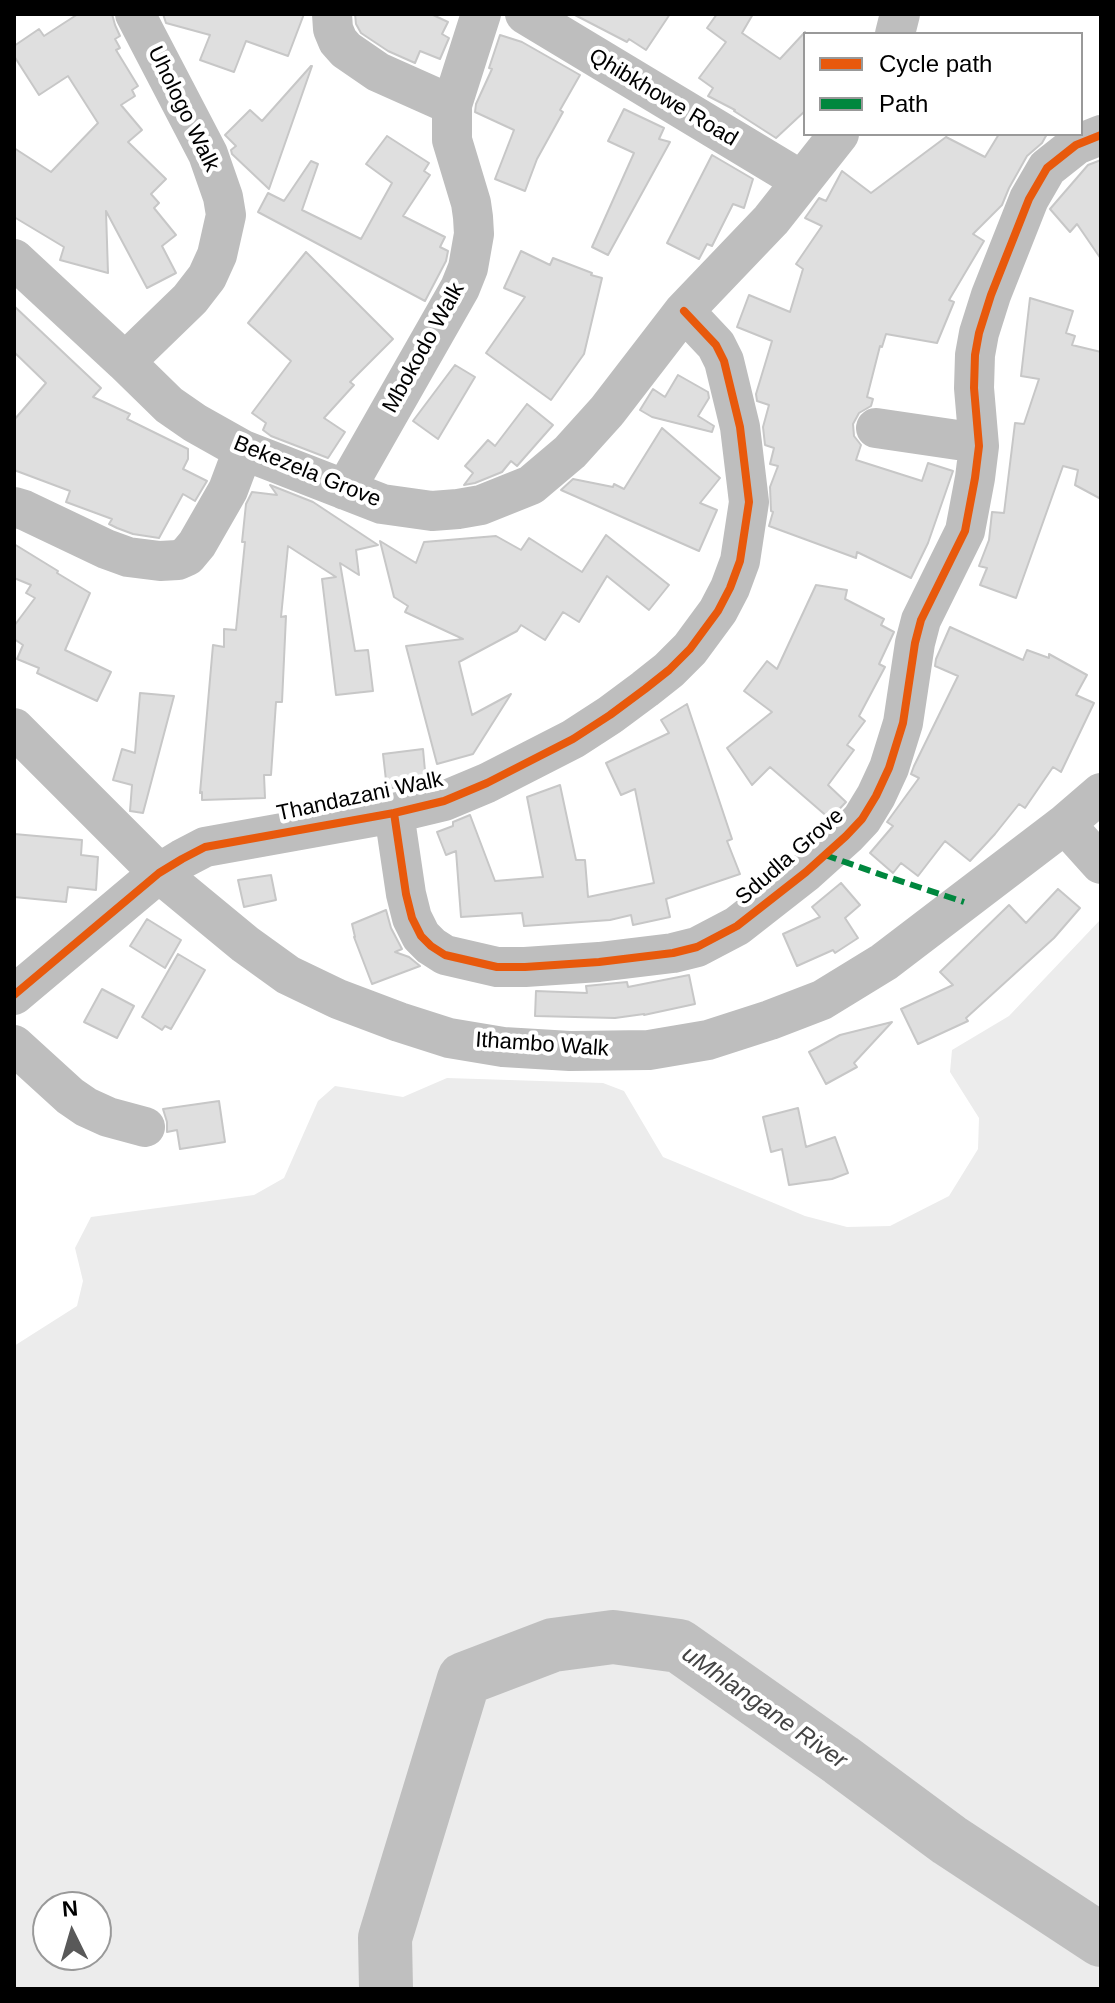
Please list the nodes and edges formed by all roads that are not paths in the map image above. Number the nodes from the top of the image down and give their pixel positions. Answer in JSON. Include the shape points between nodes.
{"nodes":[{"id":1,"x":135,"y":14,"type":"edge"},
{"id":2,"x":332,"y":14,"type":"edge"},
{"id":3,"x":481,"y":14,"type":"edge"},
{"id":4,"x":525,"y":14,"type":"edge"},
{"id":5,"x":452,"y":105,"type":"junction"},
{"id":6,"x":1101,"y":135,"type":"edge"},
{"id":7,"x":837,"y":136,"type":"edge"},
{"id":8,"x":802,"y":181,"type":"junction"},
{"id":9,"x":14,"y":259,"type":"edge"},
{"id":10,"x":684,"y":311,"type":"junction"},
{"id":11,"x":125,"y":362,"type":"junction"},
{"id":12,"x":876,"y":428,"type":"dead end"},
{"id":13,"x":978,"y":443,"type":"junction"},
{"id":14,"x":243,"y":450,"type":"junction"},
{"id":15,"x":345,"y":490,"type":"junction"},
{"id":16,"x":14,"y":507,"type":"edge"},
{"id":17,"x":14,"y":728,"type":"edge"},
{"id":18,"x":1101,"y":793,"type":"edge"},
{"id":19,"x":394,"y":813,"type":"junction"},
{"id":20,"x":1065,"y":824,"type":"junction"},
{"id":21,"x":1101,"y":864,"type":"edge"},
{"id":22,"x":159,"y":873,"type":"junction"},
{"id":23,"x":14,"y":995,"type":"edge"},
{"id":24,"x":14,"y":1045,"type":"edge"},
{"id":25,"x":145,"y":1127,"type":"dead end"}],
"edges":[{"from":1,"to":11,"type":"street","name":"Uhologo Walk","via":[[208,154],[226,215],[207,277]]},
{"from":2,"to":5,"type":"street","via":[[333,29],[346,50],[378,72]]},
{"from":3,"to":5,"type":"street","name":"Mbokodo Walk"},
{"from":4,"to":8,"type":"street","name":"Qhibkhowe Road"},
{"from":5,"to":15,"type":"street","name":"Mbokodo Walk","via":[[452,140],[473,217],[468,268]]},
{"from":6,"to":13,"type":"street","name":"Sdudla Grove","via":[[1076,145],[1047,168],[1018,224],[979,333],[974,379]]},
{"from":7,"to":8,"type":"street","name":"Bekezela Grove"},
{"from":8,"to":10,"type":"street","name":"Bekezela Grove"},
{"from":9,"to":11,"type":"street","name":"Bekezela Grove"},
{"from":10,"to":15,"type":"street","name":"Bekezela Grove","via":[[607,411],[531,485],[481,505],[432,511],[382,504]]},
{"from":10,"to":19,"type":"street","name":"Thandazani Walk","via":[[711,338],[724,361],[748,485],[740,561],[718,611],[669,670],[573,739],[454,797]]},
{"from":11,"to":14,"type":"street","name":"Bekezela Grove","via":[[169,405]]},
{"from":12,"to":13,"type":"street"},
{"from":13,"to":19,"type":"street","name":"Sdudla Grove","via":[[965,531],[921,620],[903,723],[876,796],[846,836],[737,926],[697,947],[599,962],[497,967],[445,955],[421,936],[412,918]]},
{"from":14,"to":15,"type":"street","name":"Bekezela Grove"},
{"from":14,"to":16,"type":"street","via":[[228,490],[197,544],[178,560],[128,557]]},
{"from":17,"to":22,"type":"street","name":"Ithambo Walk"},
{"from":18,"to":20,"type":"street","name":"Ithambo Walk"},
{"from":19,"to":22,"type":"street","name":"Thandazani Walk","via":[[205,847]]},
{"from":20,"to":21,"type":"street"},
{"from":20,"to":22,"type":"street","name":"Ithambo Walk","via":[[884,962],[822,1000],[708,1040],[649,1050],[503,1047],[399,1022],[288,975]]},
{"from":22,"to":23,"type":"street","name":"Thandazani Walk"},
{"from":24,"to":25,"type":"street","via":[[86,1107]]}]}
